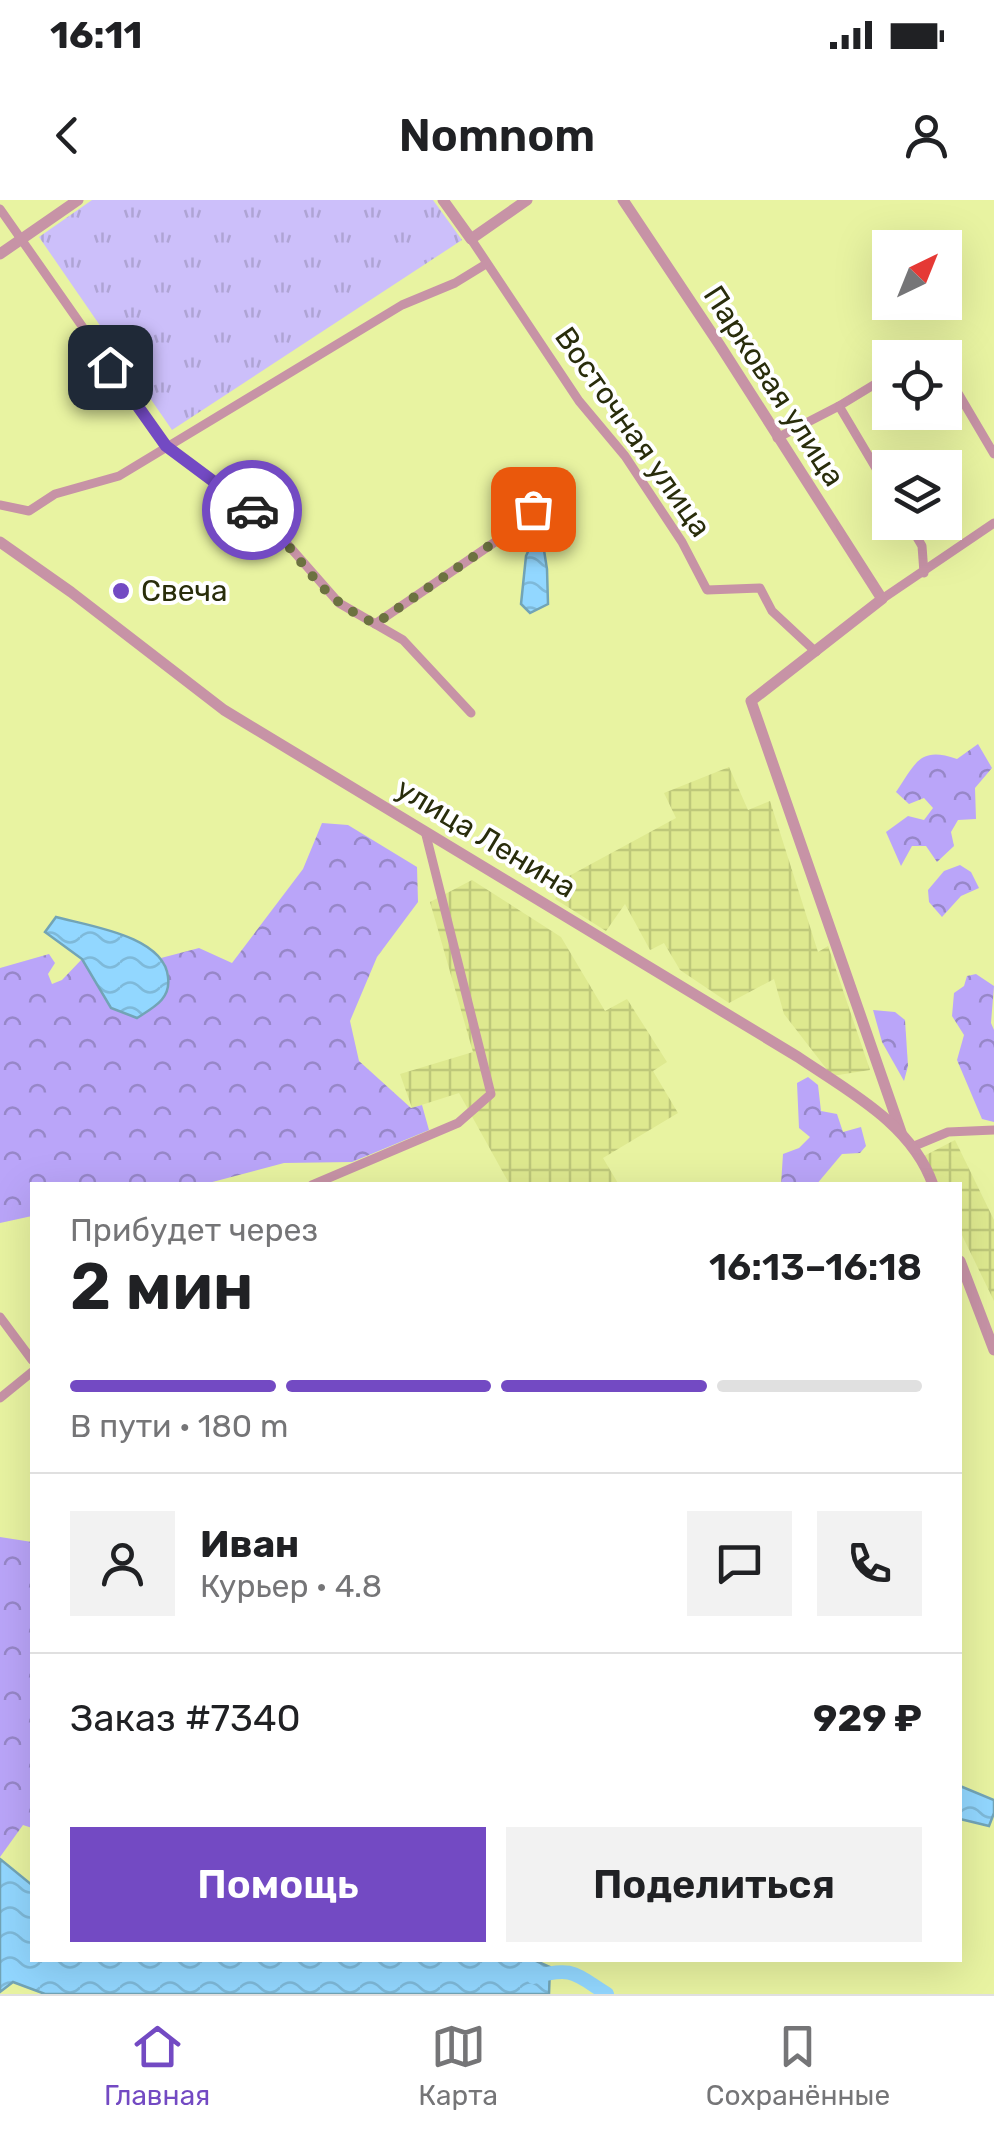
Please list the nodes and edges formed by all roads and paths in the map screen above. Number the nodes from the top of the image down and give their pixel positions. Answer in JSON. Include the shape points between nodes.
{"nodes":[{"id":1,"x":78,"y":200,"type":"edge"},
{"id":2,"x":443,"y":200,"type":"edge"},
{"id":3,"x":527,"y":200,"type":"edge"},
{"id":4,"x":623,"y":200,"type":"edge"},
{"id":5,"x":0,"y":208,"type":"edge"},
{"id":6,"x":470,"y":238,"type":"junction"},
{"id":7,"x":22,"y":239,"type":"junction"},
{"id":8,"x":0,"y":254,"type":"edge"},
{"id":9,"x":486,"y":264,"type":"junction"},
{"id":10,"x":872,"y":386,"type":"edge"},
{"id":11,"x":962,"y":400,"type":"edge"},
{"id":12,"x":840,"y":406,"type":"junction"},
{"id":13,"x":777,"y":438,"type":"junction"},
{"id":14,"x":166,"y":446,"type":"junction"},
{"id":15,"x":994,"y":454,"type":"edge"},
{"id":16,"x":872,"y":461,"type":"edge"},
{"id":17,"x":532,"y":504,"type":"dead end"},
{"id":18,"x":0,"y":505,"type":"edge"},
{"id":19,"x":994,"y":523,"type":"edge"},
{"id":20,"x":918,"y":540,"type":"edge"},
{"id":21,"x":0,"y":542,"type":"edge"},
{"id":22,"x":924,"y":573,"type":"junction"},
{"id":23,"x":882,"y":599,"type":"junction"},
{"id":24,"x":375,"y":624,"type":"junction"},
{"id":25,"x":816,"y":652,"type":"junction"},
{"id":26,"x":470,"y":713,"type":"dead end"},
{"id":27,"x":424,"y":828,"type":"junction"},
{"id":28,"x":994,"y":1130,"type":"edge"},
{"id":29,"x":902,"y":1136,"type":"junction"},
{"id":30,"x":912,"y":1147,"type":"junction"},
{"id":31,"x":348,"y":1171,"type":"junction"},
{"id":32,"x":320,"y":1182,"type":"edge"},
{"id":33,"x":348,"y":1182,"type":"edge"},
{"id":34,"x":931,"y":1182,"type":"edge"},
{"id":35,"x":962,"y":1265,"type":"edge"},
{"id":36,"x":0,"y":1317,"type":"edge"},
{"id":37,"x":994,"y":1350,"type":"edge"},
{"id":38,"x":30,"y":1357,"type":"edge"},
{"id":39,"x":30,"y":1374,"type":"edge"},
{"id":40,"x":0,"y":1398,"type":"edge"}],
"edges":[{"from":1,"to":7,"type":"street"},
{"from":2,"to":6,"type":"street"},
{"from":3,"to":6,"type":"street"},
{"from":4,"to":13,"type":"street","name":"Парковая улица"},
{"from":5,"to":7,"type":"street"},
{"from":6,"to":9,"type":"street","name":"Восточная улица"},
{"from":7,"to":8,"type":"street"},
{"from":7,"to":14,"type":"street"},
{"from":9,"to":14,"type":"street","via":[[402,305]]},
{"from":9,"to":25,"type":"street","name":"Восточная улица","via":[[579,402],[626,456],[708,590],[760,588],[772,611]]},
{"from":10,"to":12,"type":"street"},
{"from":11,"to":15,"type":"street"},
{"from":12,"to":13,"type":"street"},
{"from":12,"to":16,"type":"street"},
{"from":13,"to":23,"type":"street","name":"Парковая улица"},
{"from":14,"to":18,"type":"street","via":[[118,476],[56,494],[29,511]]},
{"from":14,"to":24,"type":"street","via":[[267,521],[340,603]]},
{"from":17,"to":24,"type":"street","via":[[533,516]]},
{"from":19,"to":22,"type":"street"},
{"from":20,"to":22,"type":"street"},
{"from":21,"to":27,"type":"street","name":"улица Ленина","via":[[224,710]]},
{"from":22,"to":23,"type":"street"},
{"from":23,"to":25,"type":"street"},
{"from":24,"to":26,"type":"street","via":[[403,640]]},
{"from":25,"to":29,"type":"street","via":[[751,701]]},
{"from":27,"to":29,"type":"street","name":"улица Ленина","via":[[798,1057],[884,1116]]},
{"from":27,"to":31,"type":"street","via":[[492,1094],[458,1123]]},
{"from":28,"to":30,"type":"street","via":[[948,1132]]},
{"from":29,"to":30,"type":"street","name":"улица Ленина"},
{"from":30,"to":34,"type":"street","name":"улица Ленина"},
{"from":31,"to":32,"type":"street"},
{"from":31,"to":33,"type":"street"},
{"from":35,"to":37,"type":"street"},
{"from":36,"to":38,"type":"street"},
{"from":39,"to":40,"type":"street"}]}
